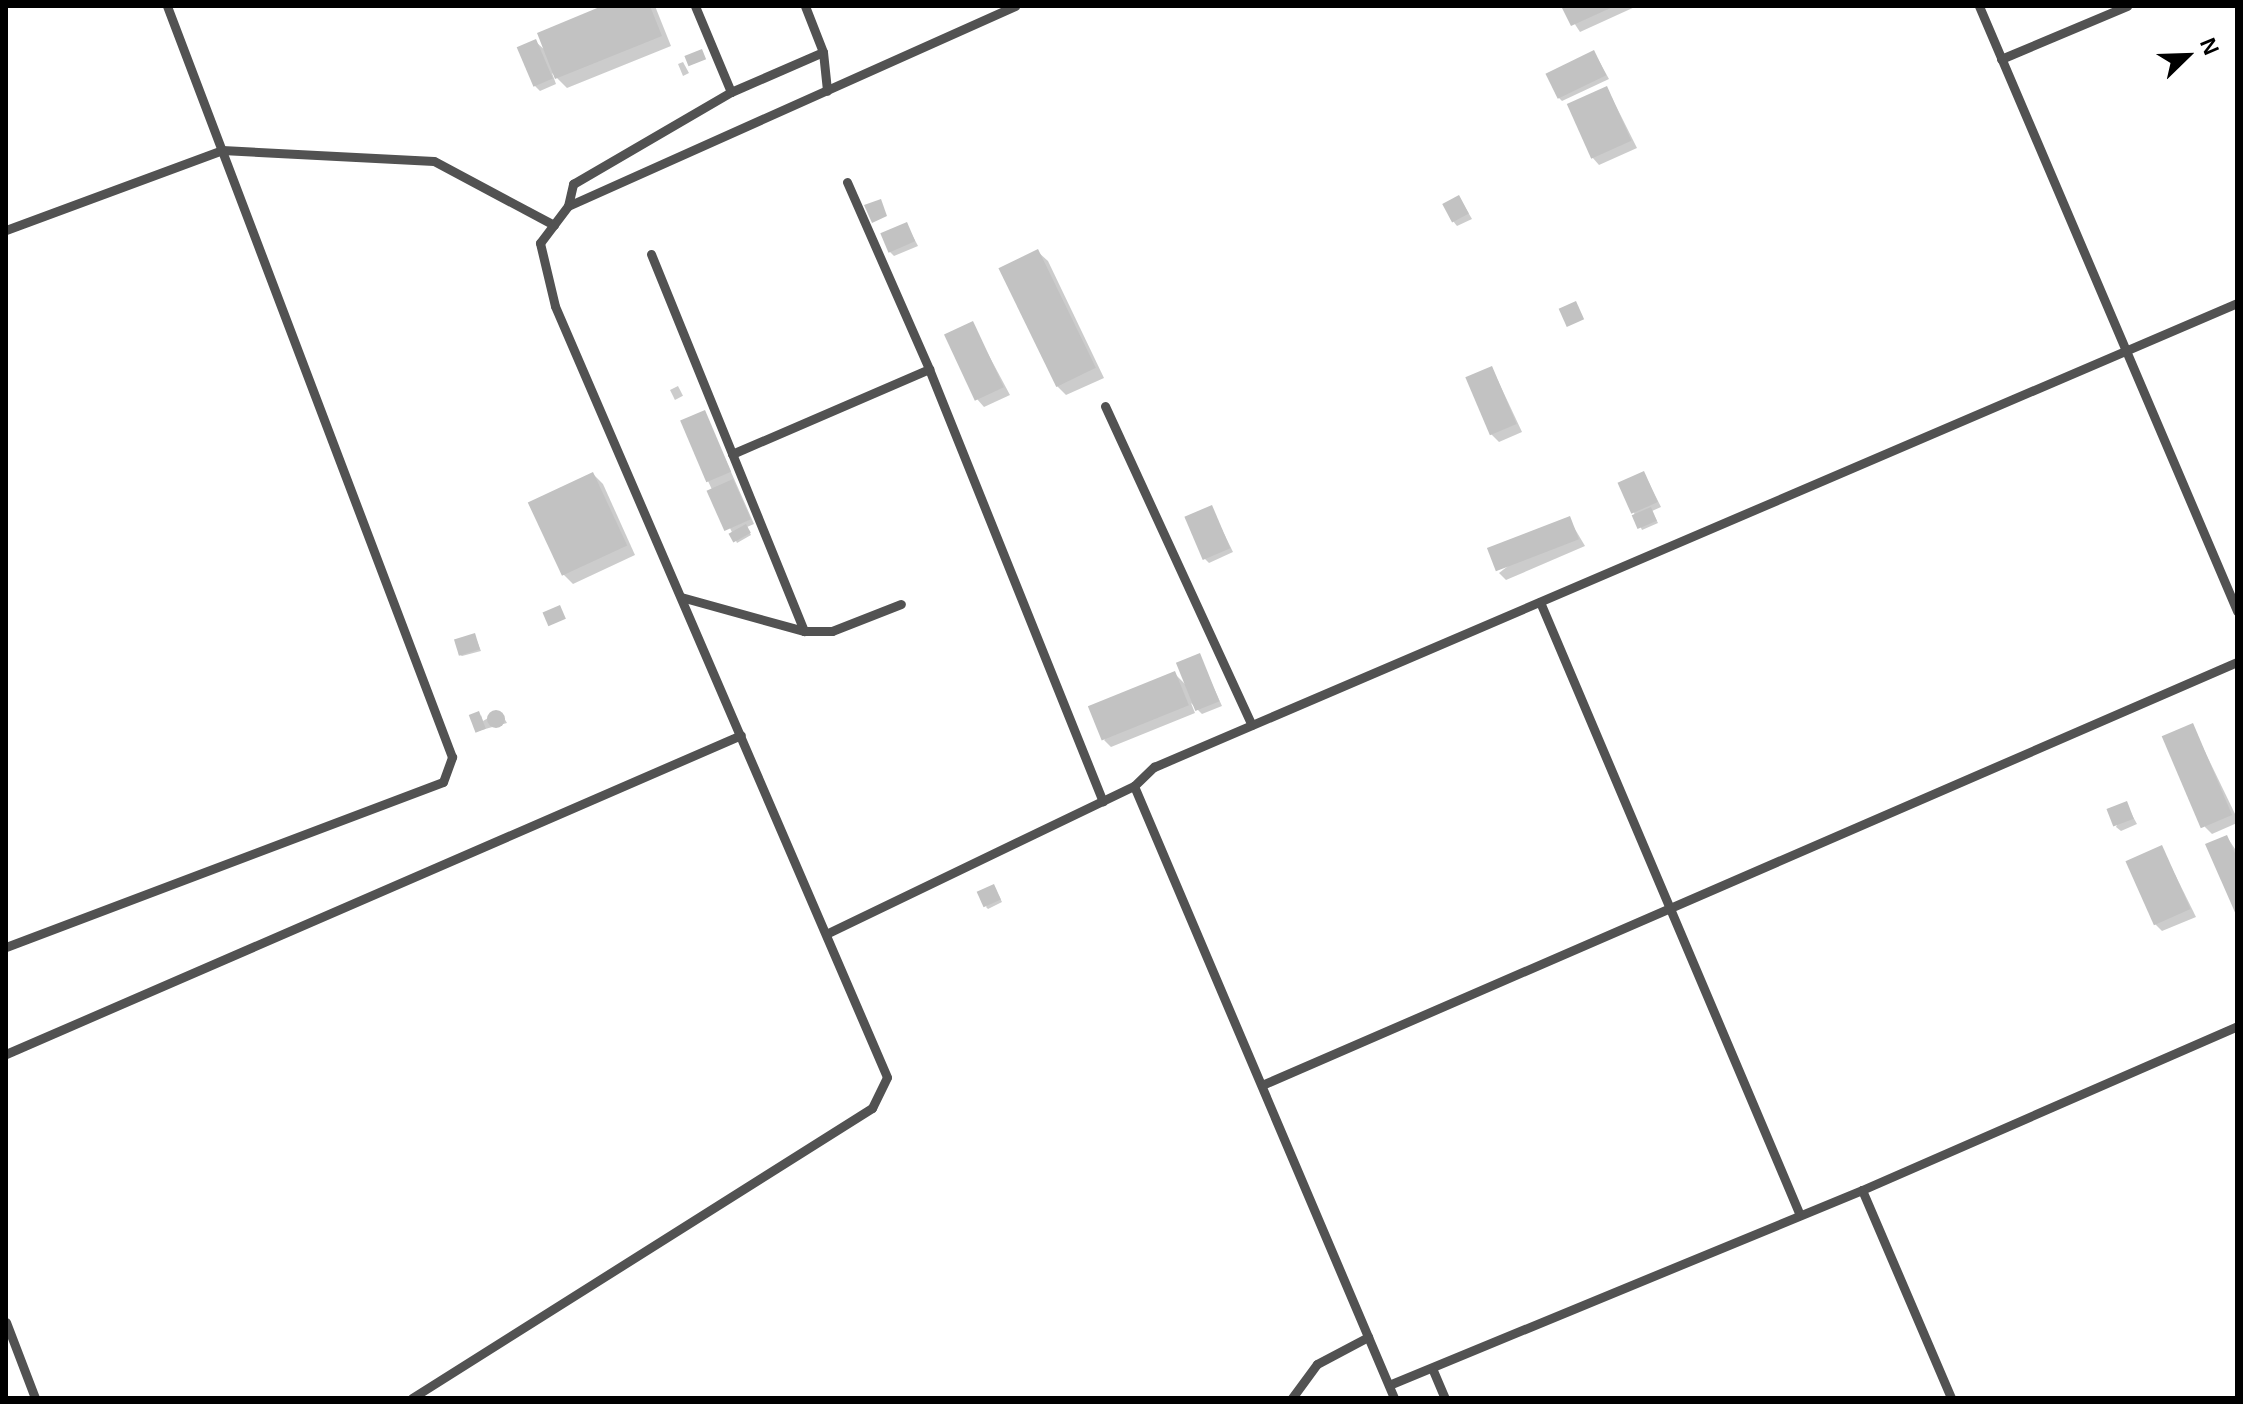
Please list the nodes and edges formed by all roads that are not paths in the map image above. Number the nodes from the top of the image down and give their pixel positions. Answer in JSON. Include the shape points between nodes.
{"nodes":[{"id":1,"x":167,"y":6,"type":"edge"},
{"id":2,"x":695,"y":6,"type":"edge"},
{"id":3,"x":805,"y":6,"type":"edge"},
{"id":4,"x":1015,"y":6,"type":"edge"},
{"id":5,"x":1979,"y":6,"type":"edge"},
{"id":6,"x":2127,"y":6,"type":"edge"},
{"id":7,"x":823,"y":52,"type":"junction"},
{"id":8,"x":2001,"y":59,"type":"junction"},
{"id":9,"x":827,"y":91,"type":"junction"},
{"id":10,"x":731,"y":92,"type":"junction"},
{"id":11,"x":222,"y":150,"type":"junction"},
{"id":12,"x":847,"y":182,"type":"dead end"},
{"id":13,"x":568,"y":206,"type":"junction"},
{"id":14,"x":554,"y":225,"type":"junction"},
{"id":15,"x":6,"y":230,"type":"edge"},
{"id":16,"x":651,"y":254,"type":"dead end"},
{"id":17,"x":2237,"y":303,"type":"edge"},
{"id":18,"x":2126,"y":351,"type":"junction"},
{"id":19,"x":929,"y":369,"type":"junction"},
{"id":20,"x":1105,"y":406,"type":"dead end"},
{"id":21,"x":732,"y":454,"type":"junction"},
{"id":22,"x":681,"y":597,"type":"junction"},
{"id":23,"x":1540,"y":602,"type":"junction"},
{"id":24,"x":901,"y":604,"type":"dead end"},
{"id":25,"x":2237,"y":611,"type":"edge"},
{"id":26,"x":804,"y":631,"type":"junction"},
{"id":27,"x":2237,"y":662,"type":"edge"},
{"id":28,"x":1252,"y":725,"type":"junction"},
{"id":29,"x":741,"y":735,"type":"junction"},
{"id":30,"x":1134,"y":786,"type":"junction"},
{"id":31,"x":1103,"y":801,"type":"junction"},
{"id":32,"x":1670,"y":908,"type":"junction"},
{"id":33,"x":826,"y":934,"type":"junction"},
{"id":34,"x":6,"y":947,"type":"edge"},
{"id":35,"x":2237,"y":1026,"type":"edge"},
{"id":36,"x":6,"y":1054,"type":"edge"},
{"id":37,"x":1262,"y":1085,"type":"junction"},
{"id":38,"x":1862,"y":1190,"type":"junction"},
{"id":39,"x":1800,"y":1215,"type":"junction"},
{"id":40,"x":6,"y":1322,"type":"edge"},
{"id":41,"x":1368,"y":1337,"type":"junction"},
{"id":42,"x":1432,"y":1368,"type":"junction"},
{"id":43,"x":1389,"y":1385,"type":"junction"},
{"id":44,"x":35,"y":1398,"type":"edge"},
{"id":45,"x":412,"y":1398,"type":"edge"},
{"id":46,"x":1292,"y":1398,"type":"edge"},
{"id":47,"x":1394,"y":1398,"type":"edge"},
{"id":48,"x":1445,"y":1398,"type":"edge"},
{"id":49,"x":1951,"y":1398,"type":"edge"}],
"edges":[{"from":1,"to":11,"type":"lane"},
{"from":2,"to":10,"type":"lane"},
{"from":3,"to":7,"type":"lane"},
{"from":4,"to":9,"type":"lane"},
{"from":5,"to":8,"type":"lane"},
{"from":6,"to":8,"type":"lane"},
{"from":7,"to":9,"type":"lane"},
{"from":7,"to":10,"type":"lane"},
{"from":8,"to":18,"type":"lane"},
{"from":9,"to":13,"type":"lane"},
{"from":10,"to":13,"type":"lane","via":[[573,184]]},
{"from":11,"to":14,"type":"lane","via":[[434,161]]},
{"from":11,"to":15,"type":"lane"},
{"from":11,"to":34,"type":"lane","via":[[452,757],[443,782]]},
{"from":12,"to":19,"type":"lane"},
{"from":13,"to":14,"type":"lane"},
{"from":14,"to":22,"type":"lane","via":[[540,243],[555,306]]},
{"from":16,"to":21,"type":"lane"},
{"from":17,"to":18,"type":"lane"},
{"from":18,"to":23,"type":"lane"},
{"from":18,"to":25,"type":"lane"},
{"from":19,"to":21,"type":"lane"},
{"from":19,"to":31,"type":"lane"},
{"from":20,"to":28,"type":"lane"},
{"from":21,"to":26,"type":"lane"},
{"from":22,"to":26,"type":"lane"},
{"from":22,"to":29,"type":"lane"},
{"from":23,"to":28,"type":"lane"},
{"from":23,"to":32,"type":"lane"},
{"from":24,"to":26,"type":"lane","via":[[832,631]]},
{"from":27,"to":32,"type":"lane"},
{"from":28,"to":30,"type":"lane","via":[[1154,767]]},
{"from":29,"to":33,"type":"lane"},
{"from":29,"to":36,"type":"lane"},
{"from":30,"to":31,"type":"lane"},
{"from":30,"to":37,"type":"lane"},
{"from":31,"to":33,"type":"lane"},
{"from":32,"to":37,"type":"lane"},
{"from":32,"to":39,"type":"lane"},
{"from":33,"to":45,"type":"lane","via":[[887,1077],[872,1108]]},
{"from":35,"to":38,"type":"lane"},
{"from":37,"to":41,"type":"lane"},
{"from":38,"to":39,"type":"lane"},
{"from":38,"to":49,"type":"lane"},
{"from":39,"to":42,"type":"lane"},
{"from":40,"to":44,"type":"lane"},
{"from":41,"to":43,"type":"lane"},
{"from":41,"to":46,"type":"lane","via":[[1317,1364]]},
{"from":42,"to":43,"type":"lane"},
{"from":42,"to":48,"type":"lane"},
{"from":43,"to":47,"type":"lane"}]}
